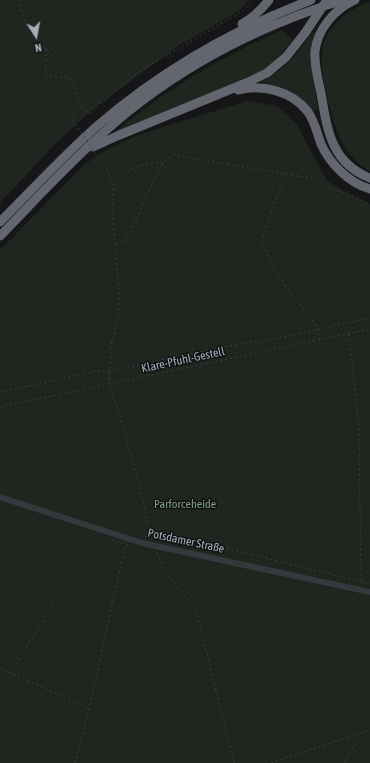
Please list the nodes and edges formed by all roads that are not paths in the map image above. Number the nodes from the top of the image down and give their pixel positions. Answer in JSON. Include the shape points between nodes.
{"nodes":[{"id":1,"x":269,"y":0,"type":"edge"},
{"id":2,"x":311,"y":0,"type":"edge"},
{"id":3,"x":327,"y":0,"type":"edge"},
{"id":4,"x":343,"y":0,"type":"edge"},
{"id":5,"x":355,"y":0,"type":"edge"},
{"id":6,"x":206,"y":49,"type":"junction"},
{"id":7,"x":214,"y":96,"type":"junction"},
{"id":8,"x":80,"y":156,"type":"junction"},
{"id":9,"x":370,"y":178,"type":"edge"},
{"id":10,"x":370,"y":189,"type":"edge"},
{"id":11,"x":0,"y":222,"type":"edge"},
{"id":12,"x":0,"y":236,"type":"edge"},
{"id":13,"x":0,"y":497,"type":"edge"},
{"id":14,"x":370,"y":592,"type":"edge"}],
"edges":[{"from":1,"to":6,"type":"highway","via":[[250,19]]},
{"from":2,"to":6,"type":"highway","via":[[247,26]]},
{"from":3,"to":7,"type":"highway","bridge":true,"via":[[286,57],[267,73]]},
{"from":4,"to":8,"type":"highway","via":[[292,17],[209,57],[160,88],[104,132]]},
{"from":5,"to":9,"type":"highway","via":[[338,10],[320,34],[315,51],[316,71],[331,141],[348,163]]},
{"from":6,"to":11,"type":"highway","via":[[152,82],[97,127]]},
{"from":7,"to":8,"type":"highway","via":[[100,143]]},
{"from":7,"to":10,"type":"highway","via":[[249,88],[283,92],[308,112],[327,155],[339,170]]},
{"from":8,"to":12,"type":"highway"},
{"from":13,"to":14,"type":"street","name":"Potsdamer Straße","via":[[142,543]]}]}
